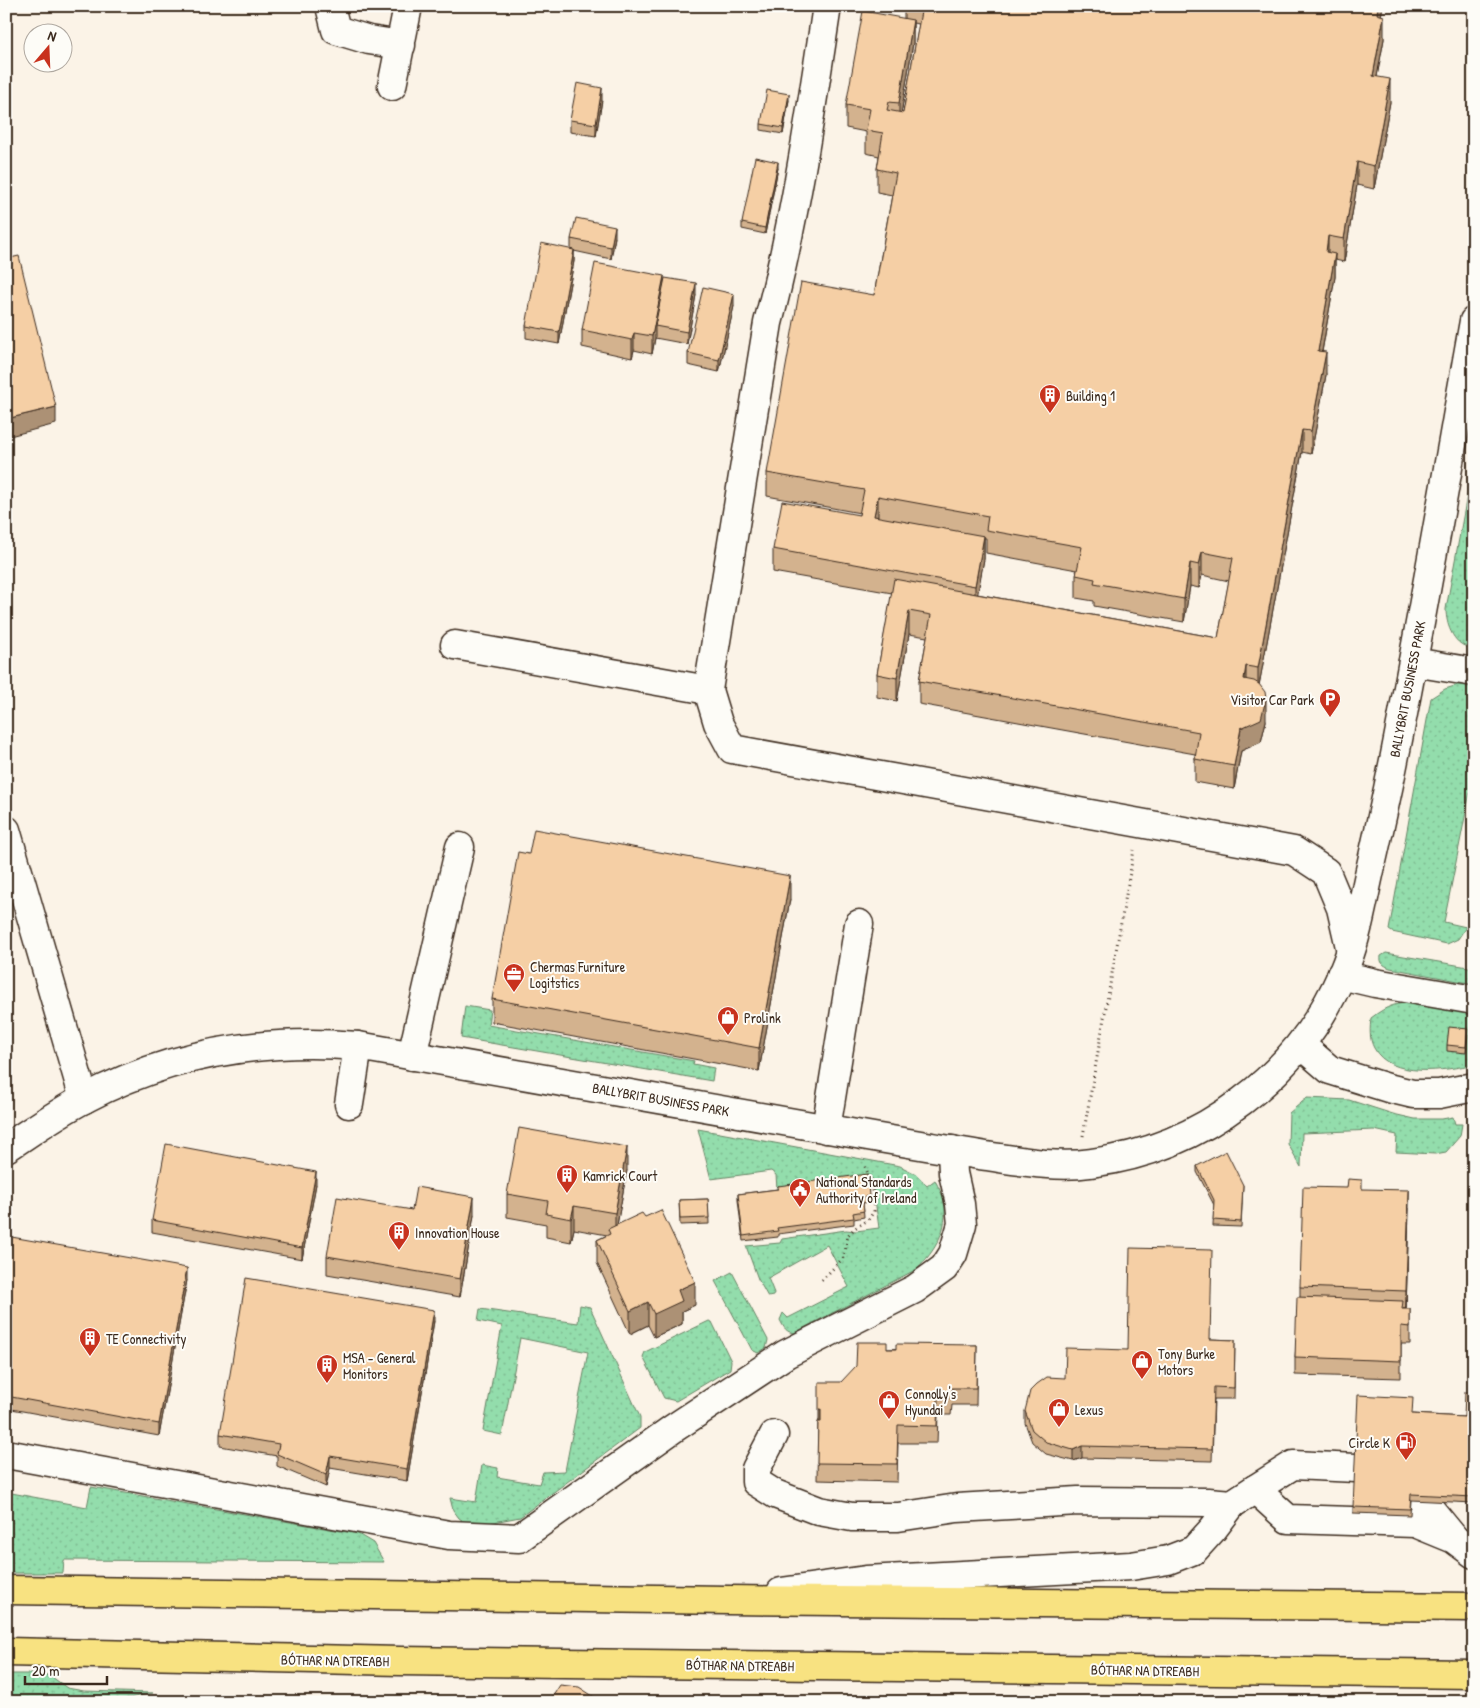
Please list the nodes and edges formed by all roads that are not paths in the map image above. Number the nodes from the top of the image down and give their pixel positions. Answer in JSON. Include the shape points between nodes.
{"nodes":[{"id":1,"x":330,"y":6,"type":"edge"},
{"id":2,"x":408,"y":6,"type":"edge"},
{"id":3,"x":827,"y":6,"type":"edge"},
{"id":4,"x":401,"y":45,"type":"junction"},
{"id":5,"x":392,"y":86,"type":"dead end"},
{"id":6,"x":1474,"y":321,"type":"edge"},
{"id":7,"x":455,"y":645,"type":"dead end"},
{"id":8,"x":1413,"y":662,"type":"junction"},
{"id":9,"x":1474,"y":672,"type":"edge"},
{"id":10,"x":708,"y":690,"type":"junction"},
{"id":11,"x":6,"y":830,"type":"edge"},
{"id":12,"x":460,"y":846,"type":"dead end"},
{"id":13,"x":859,"y":924,"type":"dead end"},
{"id":14,"x":1346,"y":963,"type":"junction"},
{"id":15,"x":1474,"y":1000,"type":"edge"},
{"id":16,"x":1301,"y":1045,"type":"junction"},
{"id":17,"x":358,"y":1046,"type":"junction"},
{"id":18,"x":412,"y":1056,"type":"junction"},
{"id":19,"x":1474,"y":1087,"type":"edge"},
{"id":20,"x":84,"y":1099,"type":"junction"},
{"id":21,"x":349,"y":1104,"type":"dead end"},
{"id":22,"x":826,"y":1128,"type":"junction"},
{"id":23,"x":6,"y":1148,"type":"edge"},
{"id":24,"x":952,"y":1150,"type":"junction"},
{"id":25,"x":774,"y":1436,"type":"dead end"},
{"id":26,"x":6,"y":1454,"type":"edge"},
{"id":27,"x":1256,"y":1489,"type":"junction"},
{"id":28,"x":1232,"y":1504,"type":"junction"},
{"id":29,"x":1464,"y":1546,"type":"edge"},
{"id":30,"x":6,"y":1590,"type":"edge"},
{"id":31,"x":728,"y":1600,"type":"junction"},
{"id":32,"x":1474,"y":1607,"type":"edge"},
{"id":33,"x":6,"y":1652,"type":"edge"},
{"id":34,"x":1474,"y":1674,"type":"edge"}],
"edges":[{"from":1,"to":4,"type":"street","via":[[336,30]]},
{"from":2,"to":4,"type":"street"},
{"from":3,"to":10,"type":"street","via":[[790,224],[768,324]]},
{"from":4,"to":5,"type":"street"},
{"from":6,"to":8,"type":"street","name":"BALLYBRIT BUSINESS PARK"},
{"from":7,"to":10,"type":"street"},
{"from":8,"to":9,"type":"street"},
{"from":8,"to":14,"type":"street","name":"BALLYBRIT BUSINESS PARK","via":[[1385,806]]},
{"from":10,"to":14,"type":"street","via":[[718,723],[732,749],[1294,850],[1326,872],[1341,908]]},
{"from":11,"to":20,"type":"street"},
{"from":12,"to":18,"type":"street"},
{"from":13,"to":22,"type":"street"},
{"from":14,"to":15,"type":"street","via":[[1375,983]]},
{"from":14,"to":16,"type":"street","name":"BALLYBRIT BUSINESS PARK","via":[[1327,1004]]},
{"from":16,"to":19,"type":"street","via":[[1330,1070],[1388,1088],[1413,1094],[1439,1094]]},
{"from":16,"to":24,"type":"street","name":"BALLYBRIT BUSINESS PARK","via":[[1253,1094],[1226,1113],[1184,1138],[1148,1152],[1078,1164],[1021,1161]]},
{"from":17,"to":18,"type":"street","name":"BALLYBRIT BUSINESS PARK"},
{"from":17,"to":20,"type":"street","name":"BALLYBRIT BUSINESS PARK","via":[[278,1044],[221,1051],[164,1066]]},
{"from":17,"to":21,"type":"street"},
{"from":18,"to":22,"type":"street","name":"BALLYBRIT BUSINESS PARK"},
{"from":20,"to":23,"type":"street","name":"BALLYBRIT BUSINESS PARK"},
{"from":22,"to":24,"type":"street","name":"BALLYBRIT BUSINESS PARK"},
{"from":24,"to":26,"type":"street","via":[[962,1224],[953,1254],[944,1268],[915,1289],[793,1350],[674,1428],[519,1538],[449,1535]]},
{"from":25,"to":28,"type":"street","via":[[756,1468],[756,1482],[775,1494],[820,1511],[852,1517],[898,1517],[957,1508],[1078,1501]]},
{"from":27,"to":28,"type":"street"},
{"from":27,"to":29,"type":"street","via":[[1288,1519],[1415,1523]]},
{"from":27,"to":29,"type":"street","via":[[1293,1465],[1398,1470]]},
{"from":28,"to":31,"type":"street","via":[[1194,1550],[1168,1560],[1122,1567],[866,1580]]},
{"from":30,"to":31,"type":"highway"},
{"from":31,"to":32,"type":"highway"},
{"from":33,"to":34,"type":"highway","name":"BÓTHAR NA DTREABH","via":[[390,1661]]}]}
